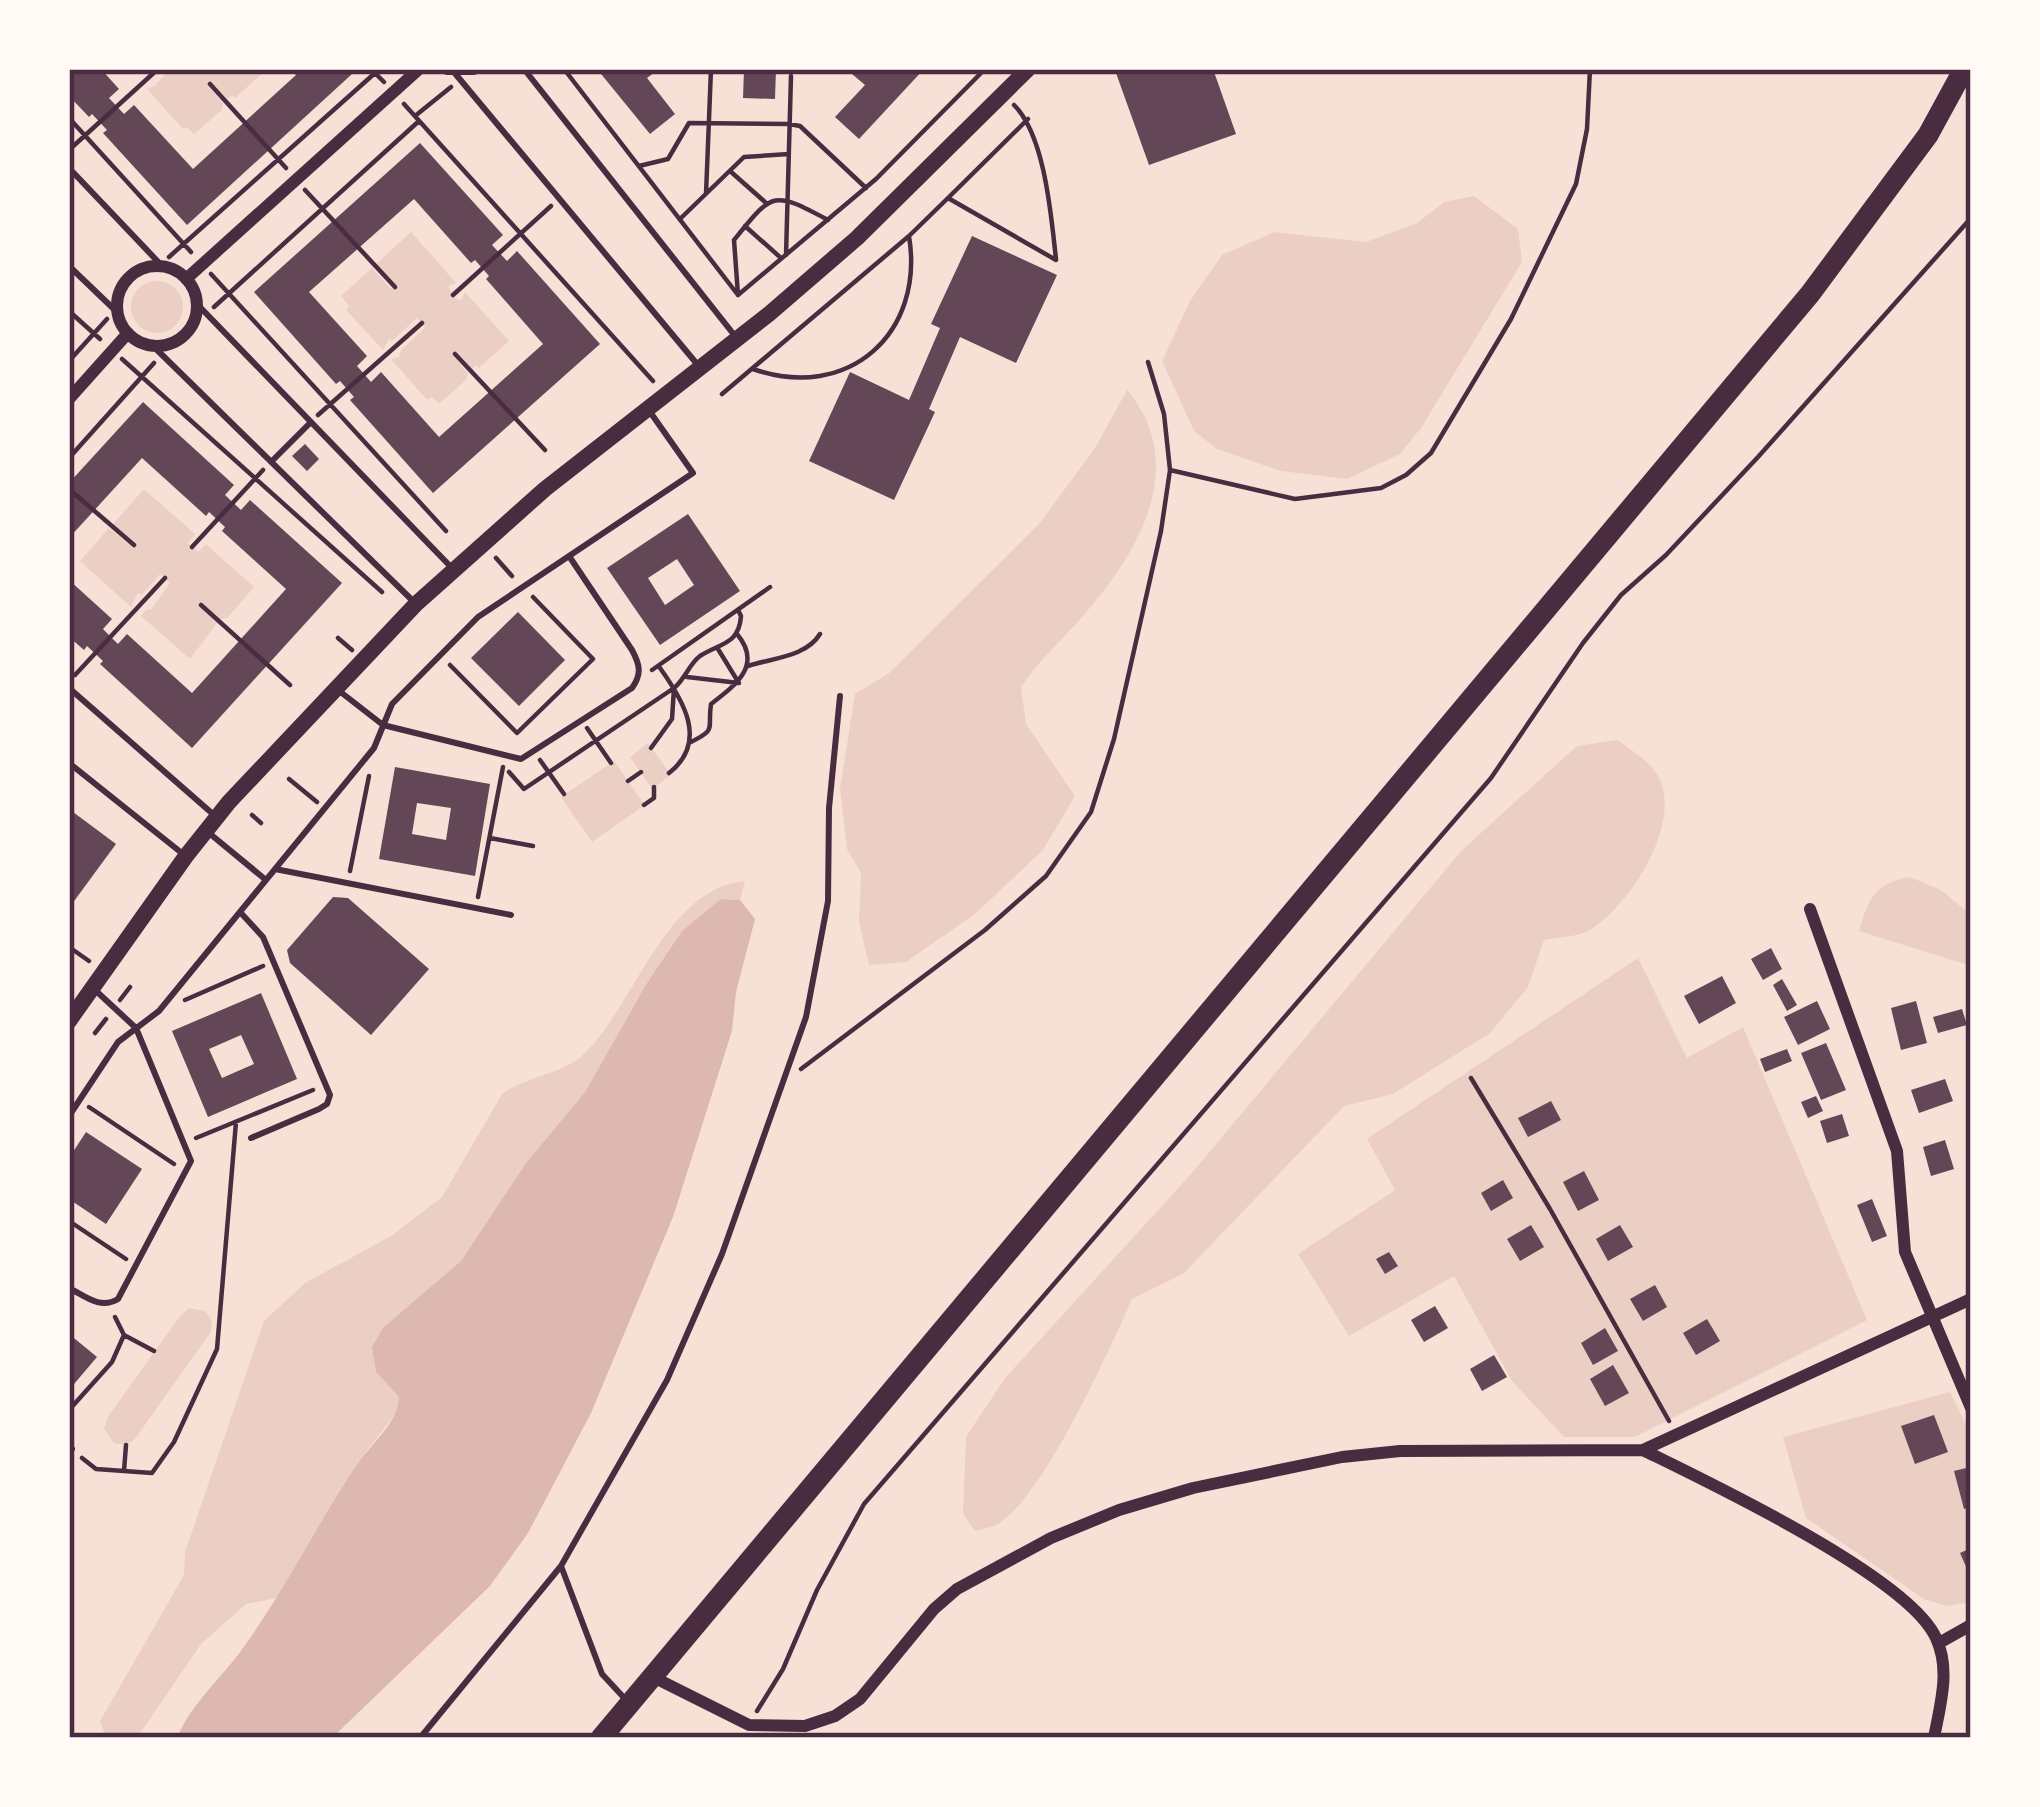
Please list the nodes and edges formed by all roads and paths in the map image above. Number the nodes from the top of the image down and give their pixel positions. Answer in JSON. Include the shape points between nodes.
{"nodes":[{"id":1,"x":158,"y":69,"type":"edge"},
{"id":2,"x":419,"y":69,"type":"edge"},
{"id":3,"x":474,"y":69,"type":"edge"},
{"id":4,"x":524,"y":69,"type":"edge"},
{"id":5,"x":564,"y":69,"type":"edge"},
{"id":6,"x":712,"y":69,"type":"edge"},
{"id":7,"x":1028,"y":69,"type":"edge"},
{"id":8,"x":1590,"y":69,"type":"edge"},
{"id":9,"x":1964,"y":69,"type":"edge"},
{"id":10,"x":373,"y":71,"type":"edge"},
{"id":11,"x":980,"y":71,"type":"edge"},
{"id":12,"x":454,"y":73,"type":"edge"},
{"id":13,"x":790,"y":76,"type":"dead end"},
{"id":14,"x":210,"y":84,"type":"dead end"},
{"id":15,"x":393,"y":92,"type":"junction"},
{"id":16,"x":69,"y":118,"type":"edge"},
{"id":17,"x":417,"y":118,"type":"junction"},
{"id":18,"x":709,"y":123,"type":"junction"},
{"id":19,"x":789,"y":124,"type":"junction"},
{"id":20,"x":85,"y":136,"type":"junction"},
{"id":21,"x":69,"y":150,"type":"edge"},
{"id":22,"x":789,"y":154,"type":"junction"},
{"id":23,"x":278,"y":160,"type":"junction"},
{"id":24,"x":639,"y":166,"type":"junction"},
{"id":25,"x":69,"y":168,"type":"edge"},
{"id":26,"x":730,"y":171,"type":"junction"},
{"id":27,"x":296,"y":179,"type":"junction"},
{"id":28,"x":866,"y":188,"type":"junction"},
{"id":29,"x":706,"y":194,"type":"junction"},
{"id":30,"x":559,"y":198,"type":"junction"},
{"id":31,"x":788,"y":198,"type":"junction"},
{"id":32,"x":948,"y":198,"type":"junction"},
{"id":33,"x":765,"y":202,"type":"junction"},
{"id":34,"x":322,"y":208,"type":"junction"},
{"id":35,"x":1971,"y":218,"type":"edge"},
{"id":36,"x":680,"y":219,"type":"junction"},
{"id":37,"x":828,"y":220,"type":"junction"},
{"id":38,"x":746,"y":226,"type":"junction"},
{"id":39,"x":521,"y":233,"type":"junction"},
{"id":40,"x":909,"y":236,"type":"junction"},
{"id":41,"x":184,"y":244,"type":"junction"},
{"id":42,"x":784,"y":257,"type":"junction"},
{"id":43,"x":202,"y":264,"type":"junction"},
{"id":44,"x":69,"y":266,"type":"edge"},
{"id":45,"x":162,"y":266,"type":"junction"},
{"id":46,"x":186,"y":279,"type":"junction"},
{"id":47,"x":395,"y":287,"type":"dead end"},
{"id":48,"x":229,"y":293,"type":"junction"},
{"id":49,"x":738,"y":295,"type":"junction"},
{"id":50,"x":453,"y":296,"type":"dead end"},
{"id":51,"x":202,"y":309,"type":"junction"},
{"id":52,"x":69,"y":311,"type":"edge"},
{"id":53,"x":117,"y":312,"type":"junction"},
{"id":54,"x":422,"y":323,"type":"dead end"},
{"id":55,"x":94,"y":333,"type":"junction"},
{"id":56,"x":128,"y":333,"type":"junction"},
{"id":57,"x":738,"y":339,"type":"junction"},
{"id":58,"x":112,"y":350,"type":"junction"},
{"id":59,"x":158,"y":351,"type":"junction"},
{"id":60,"x":455,"y":354,"type":"dead end"},
{"id":61,"x":69,"y":361,"type":"edge"},
{"id":62,"x":1148,"y":362,"type":"dead end"},
{"id":63,"x":700,"y":368,"type":"junction"},
{"id":64,"x":753,"y":369,"type":"junction"},
{"id":65,"x":645,"y":372,"type":"dead end"},
{"id":66,"x":142,"y":376,"type":"junction"},
{"id":67,"x":722,"y":394,"type":"dead end"},
{"id":68,"x":69,"y":399,"type":"edge"},
{"id":69,"x":330,"y":404,"type":"junction"},
{"id":70,"x":647,"y":409,"type":"junction"},
{"id":71,"x":311,"y":422,"type":"junction"},
{"id":72,"x":545,"y":449,"type":"dead end"},
{"id":73,"x":69,"y":458,"type":"edge"},
{"id":74,"x":271,"y":462,"type":"junction"},
{"id":75,"x":1170,"y":470,"type":"junction"},
{"id":76,"x":256,"y":478,"type":"junction"},
{"id":77,"x":69,"y":489,"type":"edge"},
{"id":78,"x":446,"y":531,"type":"dead end"},
{"id":79,"x":134,"y":545,"type":"dead end"},
{"id":80,"x":192,"y":547,"type":"dead end"},
{"id":81,"x":569,"y":556,"type":"junction"},
{"id":82,"x":496,"y":558,"type":"dead end"},
{"id":83,"x":453,"y":569,"type":"junction"},
{"id":84,"x":165,"y":578,"type":"dead end"},
{"id":85,"x":770,"y":586,"type":"dead end"},
{"id":86,"x":523,"y":587,"type":"junction"},
{"id":87,"x":383,"y":593,"type":"dead end"},
{"id":88,"x":416,"y":604,"type":"junction"},
{"id":89,"x":201,"y":605,"type":"dead end"},
{"id":90,"x":738,"y":610,"type":"junction"},
{"id":91,"x":737,"y":634,"type":"junction"},
{"id":92,"x":820,"y":634,"type":"dead end"},
{"id":93,"x":718,"y":649,"type":"junction"},
{"id":94,"x":440,"y":656,"type":"junction"},
{"id":95,"x":659,"y":665,"type":"junction"},
{"id":96,"x":748,"y":666,"type":"junction"},
{"id":97,"x":687,"y":677,"type":"junction"},
{"id":98,"x":638,"y":680,"type":"junction"},
{"id":99,"x":739,"y":682,"type":"junction"},
{"id":100,"x":69,"y":684,"type":"edge"},
{"id":101,"x":290,"y":685,"type":"dead end"},
{"id":102,"x":336,"y":687,"type":"junction"},
{"id":103,"x":674,"y":688,"type":"junction"},
{"id":104,"x":840,"y":696,"type":"dead end"},
{"id":105,"x":581,"y":721,"type":"junction"},
{"id":106,"x":383,"y":725,"type":"junction"},
{"id":107,"x":596,"y":741,"type":"junction"},
{"id":108,"x":689,"y":743,"type":"junction"},
{"id":109,"x":374,"y":748,"type":"junction"},
{"id":110,"x":651,"y":748,"type":"dead end"},
{"id":111,"x":534,"y":751,"type":"junction"},
{"id":112,"x":505,"y":755,"type":"junction"},
{"id":113,"x":69,"y":763,"type":"edge"},
{"id":114,"x":611,"y":763,"type":"dead end"},
{"id":115,"x":502,"y":770,"type":"junction"},
{"id":116,"x":549,"y":772,"type":"junction"},
{"id":117,"x":641,"y":772,"type":"dead end"},
{"id":118,"x":669,"y":772,"type":"dead end"},
{"id":119,"x":289,"y":779,"type":"dead end"},
{"id":120,"x":628,"y":781,"type":"dead end"},
{"id":121,"x":654,"y":787,"type":"dead end"},
{"id":122,"x":564,"y":794,"type":"dead end"},
{"id":123,"x":644,"y":805,"type":"dead end"},
{"id":124,"x":324,"y":809,"type":"junction"},
{"id":125,"x":252,"y":814,"type":"dead end"},
{"id":126,"x":261,"y":823,"type":"dead end"},
{"id":127,"x":211,"y":824,"type":"junction"},
{"id":128,"x":490,"y":838,"type":"junction"},
{"id":129,"x":533,"y":846,"type":"dead end"},
{"id":130,"x":185,"y":856,"type":"junction"},
{"id":131,"x":275,"y":868,"type":"junction"},
{"id":132,"x":266,"y":880,"type":"junction"},
{"id":133,"x":347,"y":883,"type":"junction"},
{"id":134,"x":476,"y":908,"type":"junction"},
{"id":135,"x":1810,"y":909,"type":"dead end"},
{"id":136,"x":240,"y":912,"type":"junction"},
{"id":137,"x":511,"y":915,"type":"dead end"},
{"id":138,"x":69,"y":947,"type":"edge"},
{"id":139,"x":273,"y":962,"type":"junction"},
{"id":140,"x":98,"y":980,"type":"junction"},
{"id":141,"x":159,"y":1011,"type":"junction"},
{"id":142,"x":69,"y":1022,"type":"edge"},
{"id":143,"x":136,"y":1028,"type":"junction"},
{"id":144,"x":1471,"y":1078,"type":"dead end"},
{"id":145,"x":782,"y":1082,"type":"junction"},
{"id":146,"x":327,"y":1084,"type":"junction"},
{"id":147,"x":79,"y":1100,"type":"junction"},
{"id":148,"x":69,"y":1116,"type":"edge"},
{"id":149,"x":236,"y":1122,"type":"junction"},
{"id":150,"x":251,"y":1138,"type":"dead end"},
{"id":151,"x":185,"y":1143,"type":"junction"},
{"id":152,"x":187,"y":1172,"type":"junction"},
{"id":153,"x":69,"y":1221,"type":"edge"},
{"id":154,"x":136,"y":1265,"type":"junction"},
{"id":155,"x":69,"y":1288,"type":"edge"},
{"id":156,"x":1971,"y":1299,"type":"edge"},
{"id":157,"x":109,"y":1304,"type":"junction"},
{"id":158,"x":1931,"y":1316,"type":"junction"},
{"id":159,"x":124,"y":1334,"type":"junction"},
{"id":160,"x":154,"y":1351,"type":"dead end"},
{"id":161,"x":1971,"y":1408,"type":"edge"},
{"id":162,"x":69,"y":1410,"type":"edge"},
{"id":163,"x":1675,"y":1436,"type":"junction"},
{"id":164,"x":126,"y":1445,"type":"dead end"},
{"id":165,"x":1643,"y":1450,"type":"junction"},
{"id":166,"x":70,"y":1451,"type":"edge"},
{"id":167,"x":124,"y":1471,"type":"junction"},
{"id":168,"x":561,"y":1566,"type":"junction"},
{"id":169,"x":1971,"y":1625,"type":"edge"},
{"id":170,"x":1939,"y":1643,"type":"junction"},
{"id":171,"x":653,"y":1677,"type":"junction"},
{"id":172,"x":630,"y":1704,"type":"junction"},
{"id":173,"x":749,"y":1725,"type":"junction"},
{"id":174,"x":420,"y":1738,"type":"edge"},
{"id":175,"x":601,"y":1738,"type":"edge"},
{"id":176,"x":1934,"y":1738,"type":"edge"}],
"edges":[{"from":1,"to":20,"type":"path"},
{"from":2,"to":15,"type":"street"},
{"from":3,"to":12,"type":"street"},
{"from":4,"to":57,"type":"lane"},
{"from":5,"to":24,"type":"path"},
{"from":6,"to":18,"type":"path"},
{"from":7,"to":57,"type":"street","via":[[856,238]]},
{"from":8,"to":75,"type":"path","via":[[1576,184],[1431,453],[1381,488],[1295,499]]},
{"from":9,"to":171,"type":"main road","via":[[1928,135],[1810,294]]},
{"from":10,"to":15,"type":"path"},
{"from":10,"to":23,"type":"path"},
{"from":11,"to":28,"type":"path"},
{"from":12,"to":17,"type":"path"},
{"from":12,"to":30,"type":"lane"},
{"from":13,"to":19,"type":"path"},
{"from":14,"to":23,"type":"path"},
{"from":15,"to":17,"type":"path"},
{"from":15,"to":27,"type":"street"},
{"from":16,"to":20,"type":"path"},
{"from":17,"to":34,"type":"path"},
{"from":17,"to":39,"type":"path"},
{"from":18,"to":19,"type":"path"},
{"from":18,"to":24,"type":"path","via":[[689,123],[668,159]]},
{"from":18,"to":29,"type":"path"},
{"from":19,"to":22,"type":"path"},
{"from":19,"to":28,"type":"path","via":[[800,125]]},
{"from":20,"to":21,"type":"path"},
{"from":20,"to":41,"type":"path"},
{"from":22,"to":26,"type":"path","via":[[744,158]]},
{"from":22,"to":31,"type":"path"},
{"from":23,"to":27,"type":"path"},
{"from":23,"to":41,"type":"path"},
{"from":24,"to":36,"type":"path"},
{"from":25,"to":45,"type":"lane"},
{"from":26,"to":29,"type":"path"},
{"from":26,"to":33,"type":"path"},
{"from":27,"to":34,"type":"path"},
{"from":27,"to":43,"type":"street"},
{"from":28,"to":37,"type":"path"},
{"from":29,"to":36,"type":"path"},
{"from":30,"to":39,"type":"path"},
{"from":30,"to":63,"type":"lane"},
{"from":31,"to":33,"type":"path"},
{"from":31,"to":37,"type":"path"},
{"from":31,"to":42,"type":"path"},
{"from":32,"to":32,"type":"path","via":[[1028,119],[1056,260]]},
{"from":32,"to":40,"type":"path"},
{"from":33,"to":38,"type":"path"},
{"from":34,"to":47,"type":"path"},
{"from":34,"to":48,"type":"path"},
{"from":35,"to":173,"type":"path","via":[[1758,457],[1621,595],[1491,778],[864,1504]]},
{"from":36,"to":49,"type":"path"},
{"from":37,"to":42,"type":"path"},
{"from":38,"to":42,"type":"path"},
{"from":38,"to":49,"type":"path","via":[[734,240]]},
{"from":39,"to":50,"type":"path"},
{"from":39,"to":65,"type":"path"},
{"from":40,"to":64,"type":"path"},
{"from":40,"to":64,"type":"path","via":[[909,296],[866,360],[802,378]]},
{"from":41,"to":43,"type":"path"},
{"from":41,"to":45,"type":"path"},
{"from":42,"to":49,"type":"path"},
{"from":43,"to":46,"type":"street"},
{"from":43,"to":48,"type":"path"},
{"from":44,"to":53,"type":"lane"},
{"from":45,"to":46,"type":"street"},
{"from":45,"to":53,"type":"street","via":[[129,278]]},
{"from":46,"to":51,"type":"street"},
{"from":48,"to":51,"type":"path"},
{"from":48,"to":69,"type":"path"},
{"from":51,"to":59,"type":"street","via":[[180,340]]},
{"from":51,"to":71,"type":"lane"},
{"from":52,"to":55,"type":"path"},
{"from":53,"to":55,"type":"path"},
{"from":53,"to":56,"type":"street"},
{"from":54,"to":69,"type":"path"},
{"from":55,"to":58,"type":"path"},
{"from":55,"to":61,"type":"path"},
{"from":56,"to":58,"type":"street"},
{"from":56,"to":59,"type":"street"},
{"from":57,"to":63,"type":"street"},
{"from":58,"to":66,"type":"path"},
{"from":58,"to":68,"type":"street"},
{"from":59,"to":66,"type":"path"},
{"from":59,"to":74,"type":"lane"},
{"from":60,"to":72,"type":"path"},
{"from":62,"to":75,"type":"path"},
{"from":63,"to":70,"type":"street"},
{"from":64,"to":67,"type":"path"},
{"from":66,"to":73,"type":"path"},
{"from":66,"to":76,"type":"path"},
{"from":69,"to":71,"type":"path"},
{"from":69,"to":78,"type":"path"},
{"from":70,"to":81,"type":"lane","via":[[693,473]]},
{"from":70,"to":83,"type":"street"},
{"from":71,"to":74,"type":"lane"},
{"from":71,"to":83,"type":"lane"},
{"from":74,"to":76,"type":"path"},
{"from":74,"to":88,"type":"lane"},
{"from":75,"to":145,"type":"path","via":[[1114,740],[1091,812],[1046,876],[985,930]]},
{"from":76,"to":80,"type":"path"},
{"from":76,"to":87,"type":"path"},
{"from":77,"to":79,"type":"path"},
{"from":81,"to":86,"type":"lane"},
{"from":81,"to":98,"type":"lane","via":[[632,650]]},
{"from":82,"to":86,"type":"path"},
{"from":83,"to":88,"type":"street"},
{"from":84,"to":100,"type":"path"},
{"from":85,"to":90,"type":"path"},
{"from":86,"to":94,"type":"lane"},
{"from":86,"to":94,"type":"path","via":[[593,658],[517,733]]},
{"from":88,"to":102,"type":"street"},
{"from":89,"to":101,"type":"path"},
{"from":90,"to":91,"type":"path"},
{"from":90,"to":95,"type":"path"},
{"from":91,"to":93,"type":"path"},
{"from":91,"to":96,"type":"path"},
{"from":92,"to":96,"type":"path","via":[[800,652]]},
{"from":93,"to":97,"type":"path","via":[[697,658]]},
{"from":93,"to":99,"type":"path"},
{"from":94,"to":106,"type":"lane","via":[[392,704]]},
{"from":95,"to":98,"type":"path"},
{"from":95,"to":103,"type":"path"},
{"from":96,"to":99,"type":"path"},
{"from":97,"to":99,"type":"path"},
{"from":97,"to":103,"type":"path"},
{"from":98,"to":105,"type":"lane"},
{"from":99,"to":108,"type":"path","via":[[711,704],[709,733]]},
{"from":100,"to":127,"type":"lane"},
{"from":102,"to":106,"type":"lane"},
{"from":102,"to":127,"type":"street"},
{"from":103,"to":107,"type":"path"},
{"from":103,"to":108,"type":"path","via":[[688,715]]},
{"from":103,"to":110,"type":"path","via":[[671,719]]},
{"from":104,"to":145,"type":"lane","via":[[828,901],[806,1017]]},
{"from":105,"to":107,"type":"path"},
{"from":105,"to":111,"type":"lane"},
{"from":106,"to":109,"type":"lane"},
{"from":106,"to":112,"type":"lane"},
{"from":107,"to":114,"type":"path"},
{"from":107,"to":116,"type":"path"},
{"from":108,"to":118,"type":"path"},
{"from":109,"to":124,"type":"lane"},
{"from":109,"to":133,"type":"path"},
{"from":111,"to":112,"type":"lane","via":[[521,759]]},
{"from":111,"to":116,"type":"path"},
{"from":112,"to":115,"type":"path"},
{"from":113,"to":130,"type":"lane"},
{"from":115,"to":116,"type":"path","via":[[524,789]]},
{"from":115,"to":128,"type":"path"},
{"from":116,"to":122,"type":"path"},
{"from":117,"to":120,"type":"path"},
{"from":119,"to":124,"type":"path"},
{"from":121,"to":123,"type":"path"},
{"from":124,"to":131,"type":"lane"},
{"from":125,"to":126,"type":"path"},
{"from":127,"to":130,"type":"street"},
{"from":127,"to":132,"type":"lane"},
{"from":128,"to":129,"type":"path"},
{"from":128,"to":134,"type":"path"},
{"from":130,"to":140,"type":"street"},
{"from":131,"to":132,"type":"lane"},
{"from":131,"to":133,"type":"lane"},
{"from":132,"to":136,"type":"lane"},
{"from":133,"to":134,"type":"lane"},
{"from":134,"to":137,"type":"lane"},
{"from":135,"to":158,"type":"street","via":[[1897,1151],[1905,1252]]},
{"from":136,"to":139,"type":"lane"},
{"from":136,"to":141,"type":"lane"},
{"from":138,"to":140,"type":"path"},
{"from":139,"to":141,"type":"path"},
{"from":139,"to":146,"type":"lane"},
{"from":140,"to":142,"type":"street"},
{"from":140,"to":143,"type":"lane"},
{"from":141,"to":143,"type":"lane"},
{"from":143,"to":147,"type":"lane"},
{"from":143,"to":151,"type":"lane"},
{"from":144,"to":163,"type":"path"},
{"from":145,"to":168,"type":"lane","via":[[722,1254],[667,1379]]},
{"from":146,"to":149,"type":"path"},
{"from":146,"to":150,"type":"lane","via":[[328,1104]]},
{"from":147,"to":148,"type":"lane"},
{"from":147,"to":152,"type":"path"},
{"from":149,"to":151,"type":"path"},
{"from":149,"to":167,"type":"path","via":[[217,1349],[152,1473]]},
{"from":151,"to":152,"type":"lane"},
{"from":152,"to":154,"type":"lane"},
{"from":153,"to":154,"type":"path"},
{"from":154,"to":157,"type":"lane"},
{"from":155,"to":157,"type":"lane"},
{"from":156,"to":158,"type":"street"},
{"from":157,"to":159,"type":"path"},
{"from":158,"to":161,"type":"street"},
{"from":158,"to":163,"type":"street"},
{"from":159,"to":160,"type":"path"},
{"from":159,"to":162,"type":"path","via":[[112,1362]]},
{"from":163,"to":165,"type":"street"},
{"from":164,"to":167,"type":"path"},
{"from":165,"to":170,"type":"street","via":[[1826,1547],[1924,1616]]},
{"from":165,"to":173,"type":"street","via":[[1342,1457],[1119,1510],[957,1589],[835,1717],[805,1726]]},
{"from":166,"to":167,"type":"path","via":[[96,1469]]},
{"from":168,"to":172,"type":"lane","via":[[602,1674]]},
{"from":168,"to":174,"type":"lane"},
{"from":169,"to":170,"type":"street"},
{"from":170,"to":176,"type":"street","via":[[1945,1683]]},
{"from":171,"to":172,"type":"main road"},
{"from":171,"to":173,"type":"street"},
{"from":172,"to":175,"type":"main road"}]}
